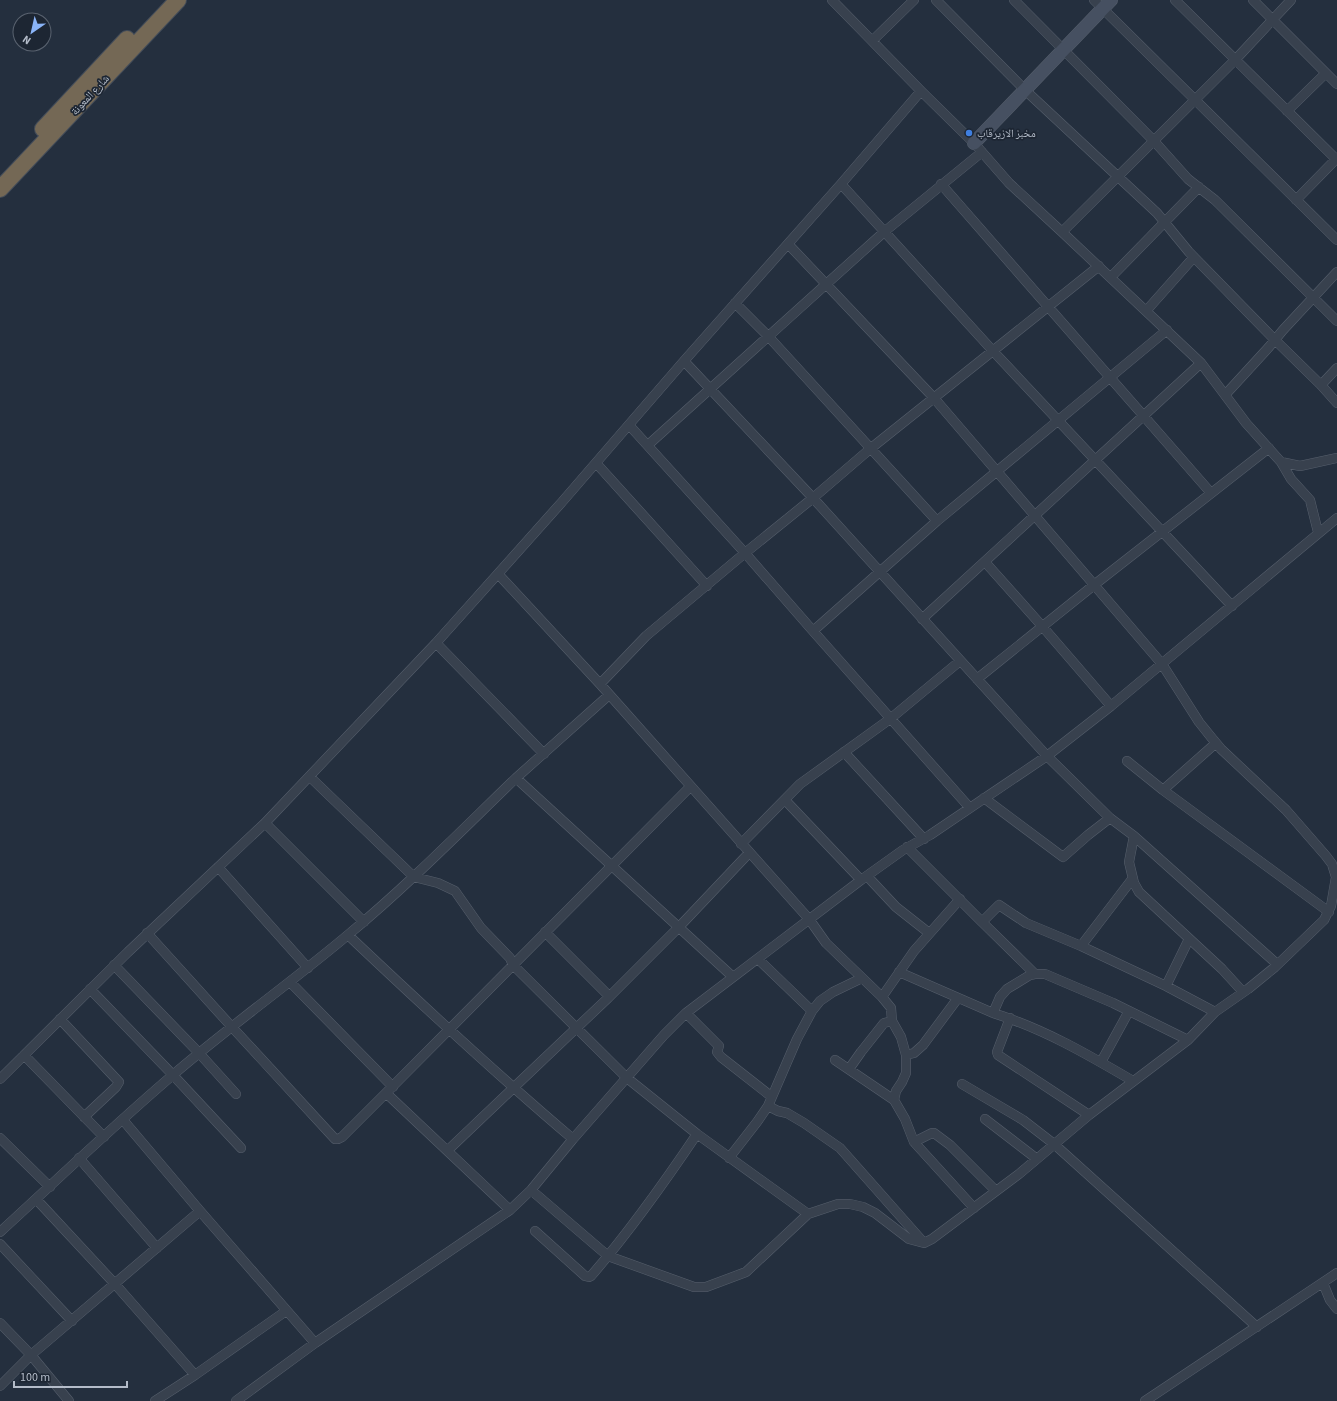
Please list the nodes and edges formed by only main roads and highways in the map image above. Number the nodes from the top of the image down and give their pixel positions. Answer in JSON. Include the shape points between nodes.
{"nodes":[{"id":1,"x":163,"y":0,"type":"edge"},
{"id":2,"x":178,"y":0,"type":"edge"},
{"id":3,"x":0,"y":174,"type":"edge"},
{"id":4,"x":0,"y":189,"type":"edge"}],
"edges":[{"from":1,"to":3,"type":"highway","name":"شارع المعونة"},
{"from":2,"to":4,"type":"highway","name":"شارع المعونة"}]}
